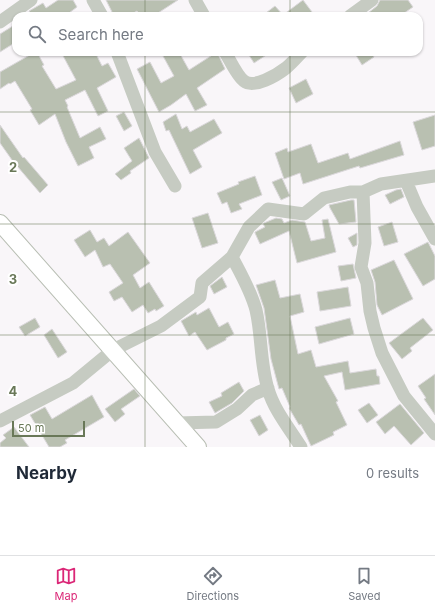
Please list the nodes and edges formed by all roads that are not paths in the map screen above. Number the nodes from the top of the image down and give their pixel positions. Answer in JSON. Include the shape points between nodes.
{"nodes":[{"id":1,"x":31,"y":0,"type":"edge"},
{"id":2,"x":93,"y":0,"type":"edge"},
{"id":3,"x":195,"y":0,"type":"edge"},
{"id":4,"x":364,"y":2,"type":"edge"},
{"id":5,"x":14,"y":12,"type":"edge"},
{"id":6,"x":100,"y":12,"type":"edge"},
{"id":7,"x":202,"y":12,"type":"edge"},
{"id":8,"x":354,"y":12,"type":"edge"},
{"id":9,"x":12,"y":13,"type":"edge"},
{"id":10,"x":0,"y":22,"type":"edge"},
{"id":11,"x":118,"y":56,"type":"edge"},
{"id":12,"x":227,"y":56,"type":"edge"},
{"id":13,"x":298,"y":56,"type":"edge"},
{"id":14,"x":435,"y":176,"type":"edge"},
{"id":15,"x":406,"y":181,"type":"junction"},
{"id":16,"x":175,"y":186,"type":"dead end"},
{"id":17,"x":363,"y":192,"type":"junction"},
{"id":18,"x":0,"y":222,"type":"edge"},
{"id":19,"x":435,"y":239,"type":"edge"},
{"id":20,"x":232,"y":257,"type":"junction"},
{"id":21,"x":113,"y":350,"type":"junction"},
{"id":22,"x":268,"y":388,"type":"junction"},
{"id":23,"x":0,"y":421,"type":"edge"},
{"id":24,"x":177,"y":423,"type":"junction"},
{"id":25,"x":435,"y":434,"type":"edge"},
{"id":26,"x":198,"y":447,"type":"edge"},
{"id":27,"x":301,"y":447,"type":"edge"}],
"edges":[{"from":1,"to":5,"type":"street"},
{"from":2,"to":6,"type":"street"},
{"from":3,"to":7,"type":"street"},
{"from":4,"to":8,"type":"street"},
{"from":9,"to":10,"type":"street"},
{"from":11,"to":16,"type":"street","via":[[155,152]]},
{"from":12,"to":13,"type":"street","via":[[242,80],[251,85],[270,78],[286,68]]},
{"from":14,"to":15,"type":"street"},
{"from":15,"to":17,"type":"street","via":[[381,184]]},
{"from":15,"to":19,"type":"street"},
{"from":17,"to":20,"type":"street","via":[[324,198],[304,214],[268,209],[249,227]]},
{"from":17,"to":25,"type":"street","via":[[365,243],[361,267],[367,283],[374,328],[382,353],[404,396]]},
{"from":18,"to":21,"type":"main road"},
{"from":20,"to":21,"type":"street","via":[[202,283],[200,297],[161,326]]},
{"from":20,"to":22,"type":"street","via":[[245,281],[256,311]]},
{"from":21,"to":23,"type":"street","via":[[73,383]]},
{"from":21,"to":24,"type":"main road"},
{"from":22,"to":24,"type":"street","via":[[252,395],[237,409],[216,422]]},
{"from":22,"to":27,"type":"street","via":[[274,405]]},
{"from":24,"to":26,"type":"main road"}]}
